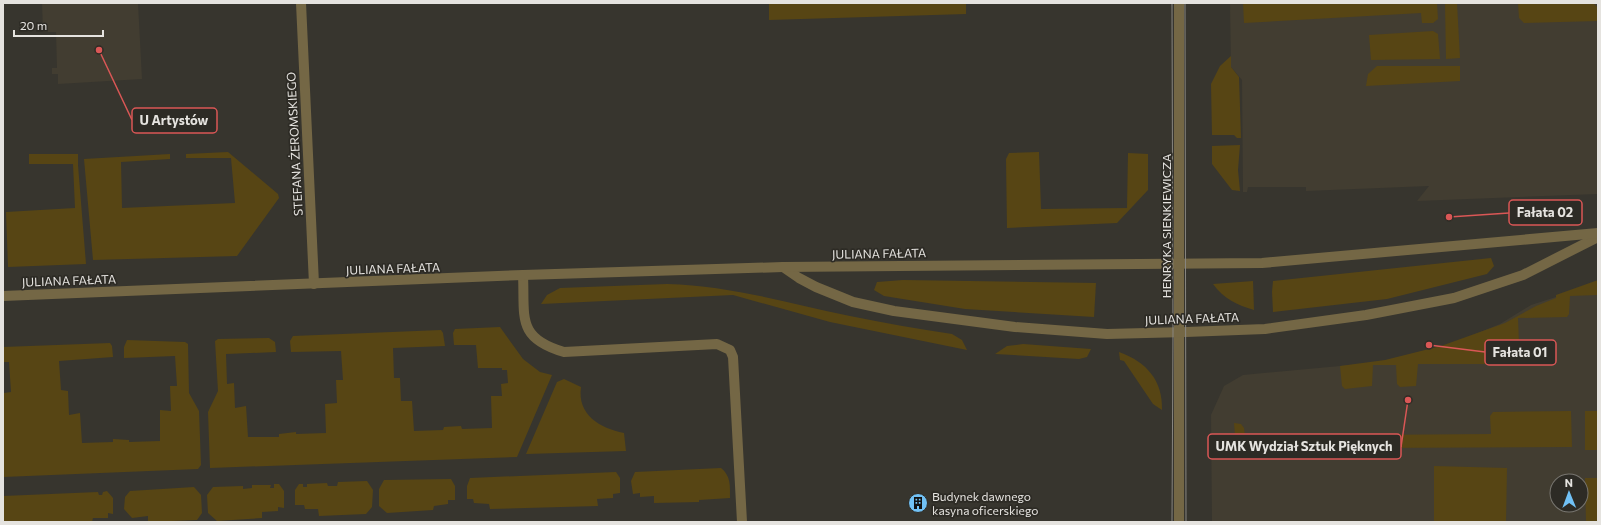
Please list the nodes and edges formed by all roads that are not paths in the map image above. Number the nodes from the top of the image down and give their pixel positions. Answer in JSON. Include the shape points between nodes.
{"nodes":[{"id":1,"x":301,"y":3,"type":"edge"},
{"id":2,"x":1179,"y":3,"type":"edge"},
{"id":3,"x":1598,"y":233,"type":"edge"},
{"id":4,"x":1598,"y":237,"type":"edge"},
{"id":5,"x":1179,"y":264,"type":"junction"},
{"id":6,"x":783,"y":267,"type":"junction"},
{"id":7,"x":523,"y":275,"type":"junction"},
{"id":8,"x":314,"y":284,"type":"junction"},
{"id":9,"x":3,"y":296,"type":"edge"},
{"id":10,"x":1179,"y":332,"type":"junction"},
{"id":11,"x":742,"y":522,"type":"edge"},
{"id":12,"x":1179,"y":522,"type":"edge"}],
"edges":[{"from":1,"to":8,"type":"street","name":"STEFANA ŻEROMSKIEGO"},
{"from":2,"to":5,"type":"street","name":"HENRYKA SIENKIEWICZA"},
{"from":3,"to":5,"type":"street","name":"JULIANA FAŁATA","via":[[1262,263]]},
{"from":4,"to":10,"type":"street","name":"JULIANA FAŁATA","via":[[1523,276],[1454,298],[1366,315],[1265,329]]},
{"from":5,"to":6,"type":"street","name":"JULIANA FAŁATA"},
{"from":5,"to":10,"type":"street","name":"HENRYKA SIENKIEWICZA"},
{"from":6,"to":7,"type":"street","name":"JULIANA FAŁATA"},
{"from":6,"to":10,"type":"street","name":"JULIANA FAŁATA","via":[[799,278],[853,302],[894,311],[1015,327],[1107,334]]},
{"from":7,"to":8,"type":"street","name":"JULIANA FAŁATA"},
{"from":7,"to":11,"type":"street","via":[[525,322],[528,331],[547,347],[564,352],[717,344],[730,350],[733,358]]},
{"from":8,"to":9,"type":"street","name":"JULIANA FAŁATA"},
{"from":10,"to":12,"type":"street","name":"HENRYKA SIENKIEWICZA"}]}
